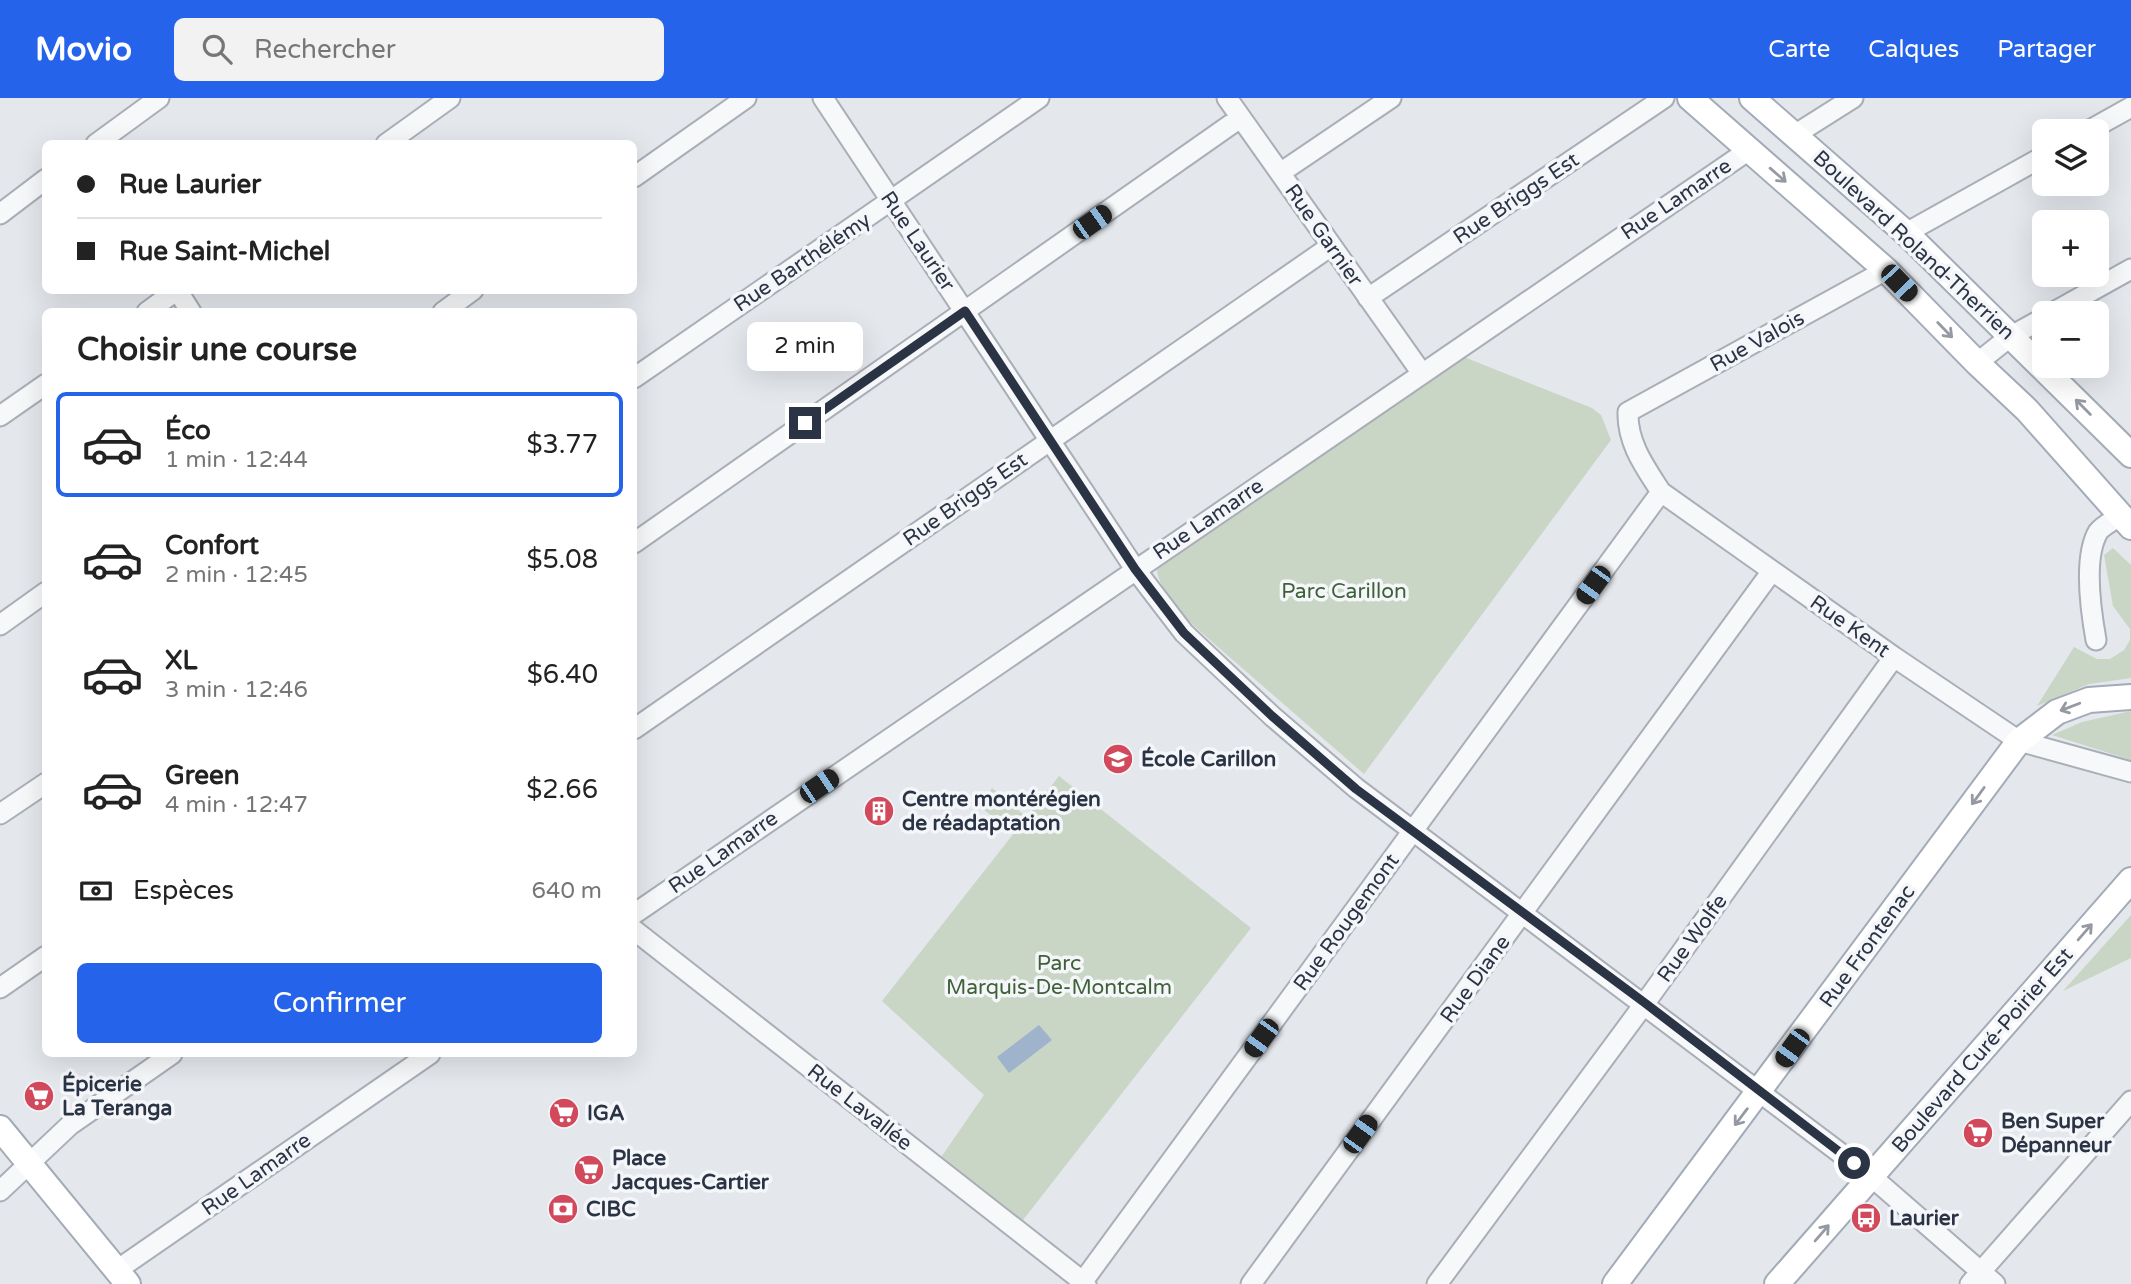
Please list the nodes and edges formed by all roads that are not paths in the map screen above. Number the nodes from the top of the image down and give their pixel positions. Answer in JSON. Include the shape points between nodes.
{"nodes":[{"id":1,"x":159,"y":98,"type":"edge"},
{"id":2,"x":450,"y":98,"type":"edge"},
{"id":3,"x":746,"y":98,"type":"edge"},
{"id":4,"x":823,"y":98,"type":"edge"},
{"id":5,"x":1040,"y":98,"type":"edge"},
{"id":6,"x":1227,"y":98,"type":"edge"},
{"id":7,"x":1391,"y":98,"type":"edge"},
{"id":8,"x":1664,"y":98,"type":"edge"},
{"id":9,"x":1690,"y":98,"type":"edge"},
{"id":10,"x":1752,"y":98,"type":"edge"},
{"id":11,"x":1853,"y":98,"type":"edge"},
{"id":12,"x":136,"y":105,"type":"edge"},
{"id":13,"x":2131,"y":107,"type":"edge"},
{"id":14,"x":1240,"y":118,"type":"junction"},
{"id":15,"x":2109,"y":119,"type":"edge"},
{"id":16,"x":1796,"y":134,"type":"junction"},
{"id":17,"x":100,"y":140,"type":"edge"},
{"id":18,"x":392,"y":140,"type":"edge"},
{"id":19,"x":1749,"y":150,"type":"junction"},
{"id":20,"x":2032,"y":163,"type":"edge"},
{"id":21,"x":1280,"y":173,"type":"junction"},
{"id":22,"x":637,"y":175,"type":"edge"},
{"id":23,"x":42,"y":182,"type":"edge"},
{"id":24,"x":892,"y":201,"type":"junction"},
{"id":25,"x":0,"y":214,"type":"edge"},
{"id":26,"x":1906,"y":233,"type":"junction"},
{"id":27,"x":1331,"y":246,"type":"junction"},
{"id":28,"x":2131,"y":269,"type":"edge"},
{"id":29,"x":1886,"y":270,"type":"junction"},
{"id":30,"x":173,"y":294,"type":"edge"},
{"id":31,"x":468,"y":294,"type":"edge"},
{"id":32,"x":1368,"y":298,"type":"junction"},
{"id":33,"x":2074,"y":301,"type":"edge"},
{"id":34,"x":153,"y":308,"type":"edge"},
{"id":35,"x":448,"y":308,"type":"edge"},
{"id":36,"x":965,"y":311,"type":"junction"},
{"id":37,"x":2032,"y":325,"type":"edge"},
{"id":38,"x":2011,"y":336,"type":"junction"},
{"id":39,"x":1977,"y":363,"type":"junction"},
{"id":40,"x":1421,"y":372,"type":"junction"},
{"id":41,"x":637,"y":376,"type":"edge"},
{"id":42,"x":42,"y":387,"type":"edge"},
{"id":43,"x":1628,"y":412,"type":"joint"},
{"id":44,"x":0,"y":416,"type":"edge"},
{"id":45,"x":1051,"y":440,"type":"junction"},
{"id":46,"x":2131,"y":455,"type":"edge"},
{"id":47,"x":1661,"y":492,"type":"junction"},
{"id":48,"x":2126,"y":521,"type":"edge"},
{"id":49,"x":637,"y":541,"type":"edge"},
{"id":50,"x":1135,"y":569,"type":"junction"},
{"id":51,"x":1772,"y":571,"type":"junction"},
{"id":52,"x":42,"y":595,"type":"edge"},
{"id":53,"x":0,"y":625,"type":"edge"},
{"id":54,"x":2096,"y":640,"type":"dead end"},
{"id":55,"x":1894,"y":657,"type":"junction"},
{"id":56,"x":2131,"y":697,"type":"edge"},
{"id":57,"x":637,"y":727,"type":"edge"},
{"id":58,"x":2018,"y":741,"type":"junction"},
{"id":59,"x":2131,"y":772,"type":"edge"},
{"id":60,"x":42,"y":786,"type":"edge"},
{"id":61,"x":0,"y":814,"type":"edge"},
{"id":62,"x":1413,"y":830,"type":"junction"},
{"id":63,"x":2131,"y":880,"type":"edge"},
{"id":64,"x":637,"y":912,"type":"edge"},
{"id":65,"x":1523,"y":913,"type":"junction"},
{"id":66,"x":637,"y":932,"type":"edge"},
{"id":67,"x":42,"y":959,"type":"edge"},
{"id":68,"x":0,"y":988,"type":"edge"},
{"id":69,"x":1645,"y":1003,"type":"junction"},
{"id":70,"x":168,"y":1057,"type":"edge"},
{"id":71,"x":426,"y":1057,"type":"edge"},
{"id":72,"x":1760,"y":1092,"type":"junction"},
{"id":73,"x":2131,"y":1101,"type":"edge"},
{"id":74,"x":0,"y":1128,"type":"edge"},
{"id":75,"x":28,"y":1164,"type":"junction"},
{"id":76,"x":1872,"y":1177,"type":"junction"},
{"id":77,"x":0,"y":1191,"type":"edge"},
{"id":78,"x":123,"y":1277,"type":"edge"},
{"id":79,"x":1982,"y":1280,"type":"edge"},
{"id":80,"x":1083,"y":1283,"type":"edge"},
{"id":81,"x":1251,"y":1284,"type":"edge"},
{"id":82,"x":1437,"y":1284,"type":"edge"},
{"id":83,"x":1615,"y":1284,"type":"edge"},
{"id":84,"x":1777,"y":1284,"type":"edge"}],
"edges":[{"from":1,"to":12,"type":"street"},
{"from":2,"to":18,"type":"street"},
{"from":3,"to":22,"type":"street"},
{"from":4,"to":24,"type":"street","name":"Rue Laurier"},
{"from":5,"to":24,"type":"street","name":"Rue Barthélémy"},
{"from":6,"to":14,"type":"street","name":"Rue Garnier"},
{"from":7,"to":21,"type":"street"},
{"from":8,"to":32,"type":"street","name":"Rue Briggs Est"},
{"from":9,"to":19,"type":"main road","name":"Boulevard Roland-Therrien"},
{"from":10,"to":16,"type":"main road","name":"Boulevard Roland-Therrien"},
{"from":11,"to":16,"type":"street"},
{"from":12,"to":17,"type":"street"},
{"from":13,"to":15,"type":"street"},
{"from":14,"to":21,"type":"street","name":"Rue Garnier"},
{"from":14,"to":36,"type":"street"},
{"from":16,"to":26,"type":"main road","name":"Boulevard Roland-Therrien"},
{"from":19,"to":29,"type":"main road","name":"Boulevard Roland-Therrien","one_way":true},
{"from":19,"to":40,"type":"street","name":"Rue Lamarre"},
{"from":20,"to":26,"type":"street"},
{"from":21,"to":27,"type":"street","name":"Rue Garnier"},
{"from":23,"to":25,"type":"street"},
{"from":24,"to":36,"type":"street","name":"Rue Laurier"},
{"from":24,"to":41,"type":"street","name":"Rue Barthélémy"},
{"from":26,"to":38,"type":"main road","name":"Boulevard Roland-Therrien"},
{"from":27,"to":32,"type":"street","name":"Rue Garnier"},
{"from":27,"to":45,"type":"street","name":"Rue Briggs Est"},
{"from":28,"to":33,"type":"street"},
{"from":29,"to":39,"type":"main road","name":"Boulevard Roland-Therrien","one_way":true},
{"from":29,"to":43,"type":"street","name":"Rue Valois"},
{"from":30,"to":34,"type":"street"},
{"from":31,"to":35,"type":"street"},
{"from":32,"to":40,"type":"street","name":"Rue Garnier"},
{"from":36,"to":45,"type":"street","name":"Rue Laurier"},
{"from":36,"to":49,"type":"street"},
{"from":37,"to":38,"type":"street"},
{"from":38,"to":39,"type":"street"},
{"from":46,"to":38,"type":"main road","name":"Boulevard Roland-Therrien","one_way":true},
{"from":39,"to":48,"type":"main road","name":"Boulevard Roland-Therrien","via":[[2027,410]]},
{"from":40,"to":50,"type":"street","name":"Rue Lamarre"},
{"from":42,"to":44,"type":"street"},
{"from":43,"to":47,"type":"street","name":"Rue Kent","via":[[1628,433]]},
{"from":45,"to":50,"type":"street","name":"Rue Laurier"},
{"from":45,"to":57,"type":"street","name":"Rue Briggs Est"},
{"from":47,"to":51,"type":"street","name":"Rue Kent"},
{"from":47,"to":62,"type":"street","name":"Rue Rougemont"},
{"from":48,"to":54,"type":"street","via":[[2099,530],[2092,550],[2091,612]]},
{"from":50,"to":62,"type":"street","name":"Rue Laurier","via":[[1184,633],[1262,707],[1356,789]]},
{"from":50,"to":64,"type":"street","name":"Rue Lamarre"},
{"from":51,"to":55,"type":"street","name":"Rue Kent"},
{"from":51,"to":65,"type":"street","name":"Rue Diane"},
{"from":52,"to":53,"type":"street"},
{"from":55,"to":58,"type":"street","name":"Rue Kent"},
{"from":55,"to":69,"type":"street","name":"Rue Wolfe"},
{"from":56,"to":58,"type":"main road","name":"Rue Frontenac","one_way":true,"via":[[2089,700],[2057,712]]},
{"from":58,"to":59,"type":"street","name":"Rue Kent"},
{"from":58,"to":72,"type":"main road","name":"Rue Frontenac","one_way":true},
{"from":60,"to":61,"type":"street"},
{"from":62,"to":65,"type":"street","name":"Rue Laurier"},
{"from":62,"to":80,"type":"street","name":"Rue Rougemont"},
{"from":76,"to":63,"type":"main road","name":"Boulevard Curé-Poirier Est","one_way":true},
{"from":65,"to":69,"type":"street","name":"Rue Laurier"},
{"from":65,"to":81,"type":"street","name":"Rue Diane"},
{"from":66,"to":80,"type":"street","name":"Rue Lavallée"},
{"from":67,"to":68,"type":"street"},
{"from":69,"to":72,"type":"street","name":"Rue Laurier"},
{"from":69,"to":82,"type":"street","name":"Rue Wolfe"},
{"from":70,"to":75,"type":"street","via":[[70,1125]]},
{"from":71,"to":78,"type":"street","name":"Rue Lamarre"},
{"from":72,"to":76,"type":"street","name":"Rue Laurier"},
{"from":72,"to":83,"type":"main road","name":"Rue Frontenac","one_way":true},
{"from":73,"to":79,"type":"street"},
{"from":74,"to":75,"type":"main road"},
{"from":75,"to":77,"type":"street"},
{"from":75,"to":78,"type":"main road"},
{"from":76,"to":79,"type":"street","name":"Rue Laurier"},
{"from":84,"to":76,"type":"main road","name":"Boulevard Curé-Poirier Est","one_way":true}]}
